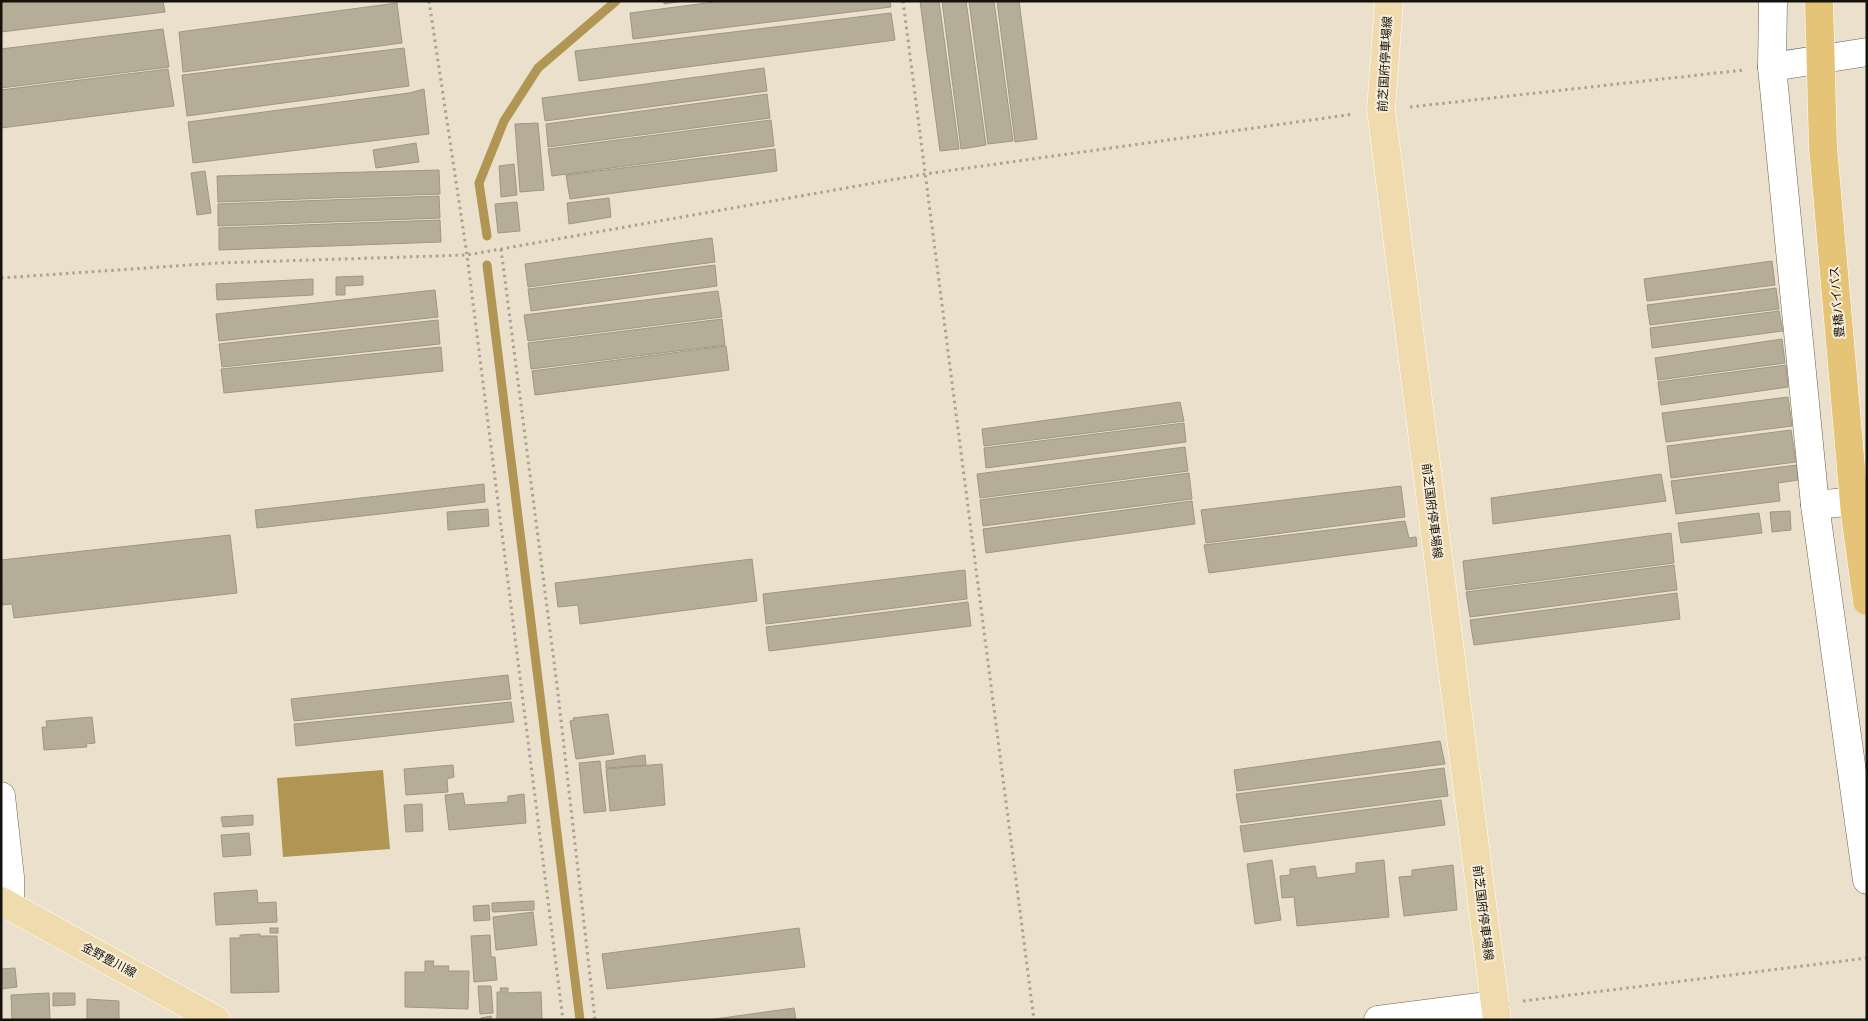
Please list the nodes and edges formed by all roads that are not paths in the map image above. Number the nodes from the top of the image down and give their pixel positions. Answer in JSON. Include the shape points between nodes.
{"nodes":[{"id":1,"x":1389,"y":1,"type":"edge"},
{"id":2,"x":1773,"y":1,"type":"edge"},
{"id":3,"x":1819,"y":1,"type":"edge"},
{"id":4,"x":1836,"y":1,"type":"edge"},
{"id":5,"x":1867,"y":52,"type":"edge"},
{"id":6,"x":1772,"y":67,"type":"junction"},
{"id":7,"x":1867,"y":437,"type":"edge"},
{"id":8,"x":1867,"y":500,"type":"edge"},
{"id":9,"x":1815,"y":505,"type":"junction"},
{"id":10,"x":1867,"y":602,"type":"edge"},
{"id":11,"x":1,"y":796,"type":"edge"},
{"id":12,"x":1867,"y":880,"type":"edge"},
{"id":13,"x":6,"y":904,"type":"edge"},
{"id":14,"x":1496,"y":1012,"type":"edge"},
{"id":15,"x":216,"y":1020,"type":"edge"},
{"id":16,"x":1378,"y":1020,"type":"edge"}],
"edges":[{"from":1,"to":14,"type":"main road","name":"前芝国府停車場線","via":[[1381,110]]},
{"from":2,"to":6,"type":"street"},
{"from":3,"to":10,"type":"highway","name":"豊橋バイパス","bridge":true,"via":[[1824,147],[1856,514]]},
{"from":4,"to":7,"type":"highway","name":"豊橋バイパス","via":[[1841,154]]},
{"from":5,"to":6,"type":"street"},
{"from":6,"to":9,"type":"street"},
{"from":8,"to":9,"type":"street"},
{"from":9,"to":12,"type":"street"},
{"from":11,"to":13,"type":"street","via":[[10,877]]},
{"from":13,"to":15,"type":"main road","name":"金野豊川線"},
{"from":14,"to":16,"type":"street"}]}
